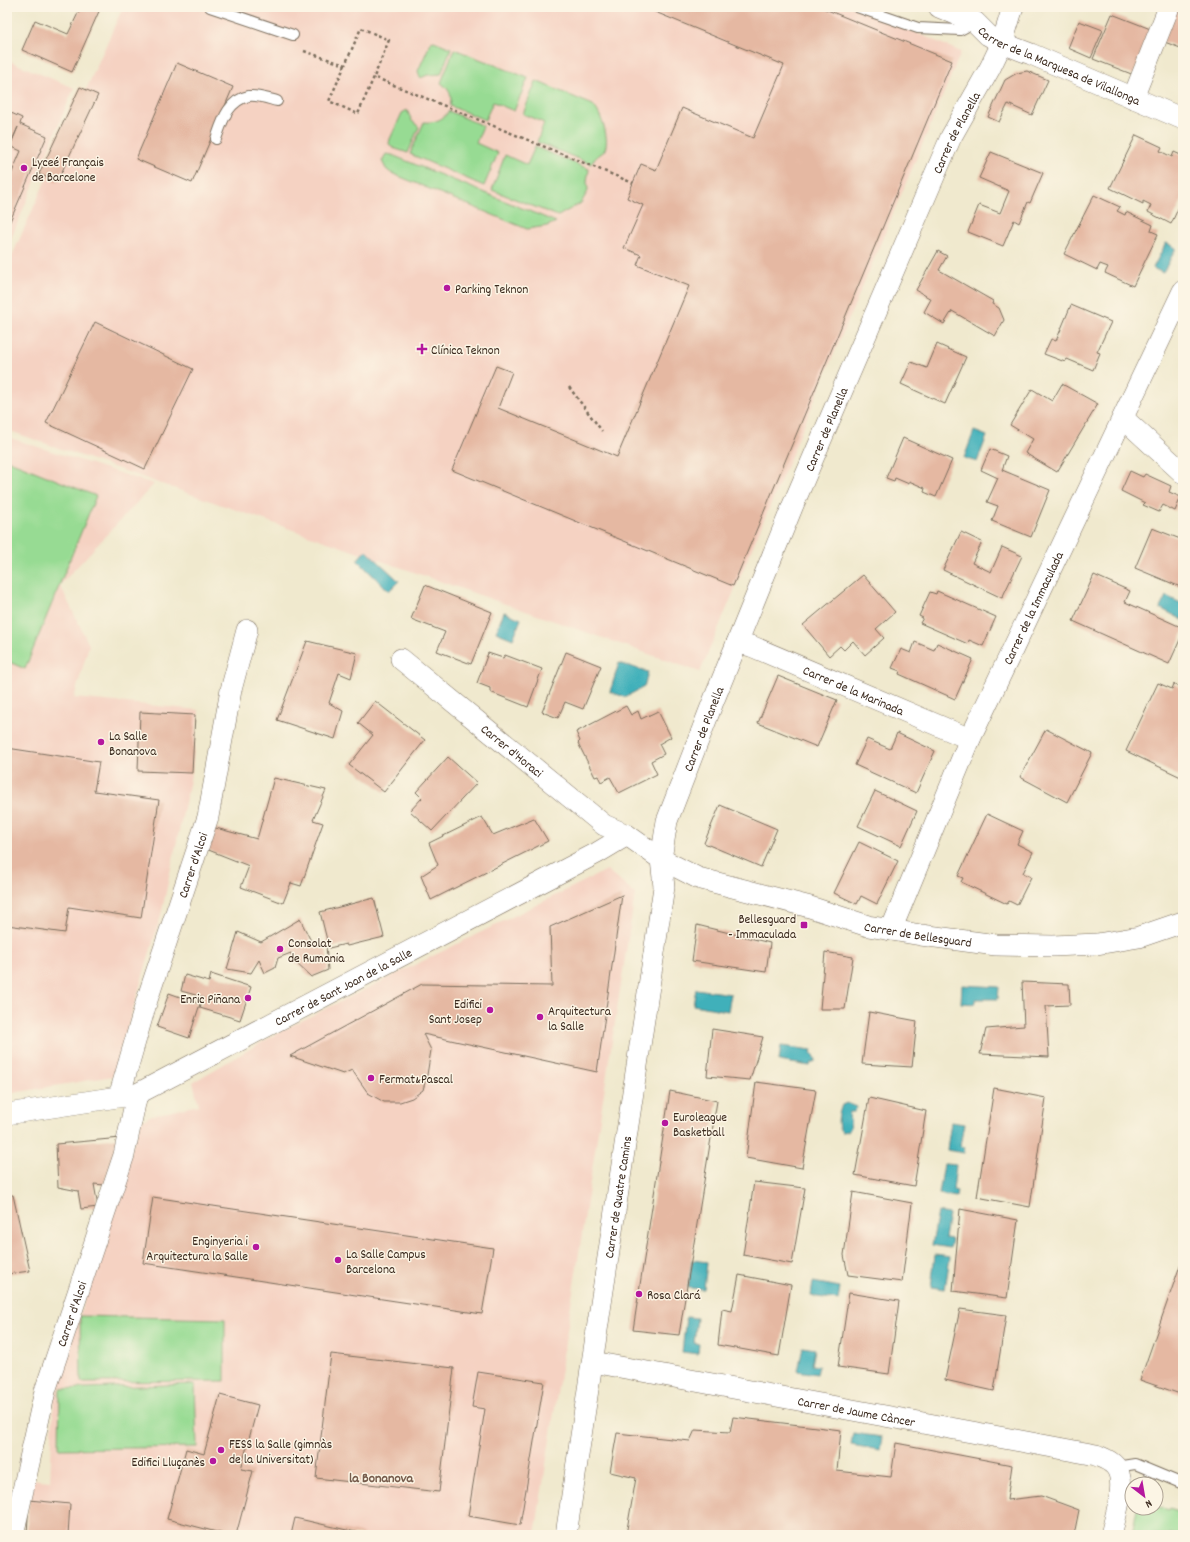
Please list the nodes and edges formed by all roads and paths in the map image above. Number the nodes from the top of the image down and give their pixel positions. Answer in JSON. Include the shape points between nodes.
{"nodes":[{"id":1,"x":210,"y":7,"type":"edge"},
{"id":2,"x":857,"y":7,"type":"edge"},
{"id":3,"x":939,"y":7,"type":"edge"},
{"id":4,"x":1013,"y":7,"type":"edge"},
{"id":5,"x":1169,"y":7,"type":"edge"},
{"id":6,"x":975,"y":22,"type":"junction"},
{"id":7,"x":293,"y":35,"type":"dead end"},
{"id":8,"x":1002,"y":43,"type":"junction"},
{"id":9,"x":304,"y":51,"type":"dead end"},
{"id":10,"x":345,"y":64,"type":"junction"},
{"id":11,"x":374,"y":76,"type":"junction"},
{"id":12,"x":1133,"y":98,"type":"junction"},
{"id":13,"x":277,"y":101,"type":"dead end"},
{"id":14,"x":1183,"y":119,"type":"edge"},
{"id":15,"x":216,"y":139,"type":"dead end"},
{"id":16,"x":633,"y":183,"type":"dead end"},
{"id":17,"x":1183,"y":291,"type":"edge"},
{"id":18,"x":569,"y":387,"type":"dead end"},
{"id":19,"x":1123,"y":418,"type":"junction"},
{"id":20,"x":602,"y":431,"type":"dead end"},
{"id":21,"x":1183,"y":473,"type":"edge"},
{"id":22,"x":247,"y":630,"type":"dead end"},
{"id":23,"x":737,"y":643,"type":"junction"},
{"id":24,"x":401,"y":659,"type":"dead end"},
{"id":25,"x":970,"y":740,"type":"junction"},
{"id":26,"x":627,"y":835,"type":"junction"},
{"id":27,"x":661,"y":859,"type":"junction"},
{"id":28,"x":1183,"y":922,"type":"edge"},
{"id":29,"x":890,"y":930,"type":"junction"},
{"id":30,"x":129,"y":1095,"type":"junction"},
{"id":31,"x":7,"y":1114,"type":"edge"},
{"id":32,"x":593,"y":1362,"type":"junction"},
{"id":33,"x":1116,"y":1467,"type":"junction"},
{"id":34,"x":1183,"y":1484,"type":"edge"},
{"id":35,"x":13,"y":1535,"type":"edge"},
{"id":36,"x":566,"y":1535,"type":"edge"},
{"id":37,"x":1111,"y":1535,"type":"edge"}],
"edges":[{"from":1,"to":7,"type":"lane"},
{"from":2,"to":6,"type":"lane","via":[[918,28],[960,30]]},
{"from":3,"to":6,"type":"street","name":"Carrer de la Marquesa de Vilallonga"},
{"from":4,"to":8,"type":"street","name":"Carrer de Planella"},
{"from":5,"to":12,"type":"street"},
{"from":6,"to":8,"type":"street","name":"Carrer de la Marquesa de Vilallonga","via":[[988,35]]},
{"from":8,"to":12,"type":"street","name":"Carrer de la Marquesa de Vilallonga"},
{"from":8,"to":23,"type":"street","name":"Carrer de Planella","via":[[951,136],[793,505]]},
{"from":9,"to":10,"type":"path"},
{"from":10,"to":11,"type":"path","via":[[361,28],[389,40]]},
{"from":10,"to":11,"type":"path","via":[[329,101],[358,114]]},
{"from":11,"to":16,"type":"path"},
{"from":12,"to":14,"type":"street","name":"Carrer de la Marquesa de Vilallonga"},
{"from":13,"to":15,"type":"lane","via":[[250,96],[239,100],[229,108]]},
{"from":17,"to":19,"type":"street","name":"Carrer de la Immaculada"},
{"from":18,"to":20,"type":"path"},
{"from":19,"to":21,"type":"street"},
{"from":19,"to":25,"type":"street","name":"Carrer de la Immaculada"},
{"from":22,"to":30,"type":"street","name":"Carrer d'Alcoi","via":[[230,690],[208,817],[147,1000],[122,1086]]},
{"from":23,"to":25,"type":"street","name":"Carrer de la Marinada","via":[[751,646]]},
{"from":23,"to":27,"type":"street","name":"Carrer de Planella","via":[[667,821]]},
{"from":24,"to":26,"type":"street","name":"Carrer d'Horaci","via":[[604,825]]},
{"from":25,"to":29,"type":"street","name":"Carrer de la Immaculada"},
{"from":26,"to":27,"type":"street"},
{"from":26,"to":30,"type":"street","name":"Carrer de Sant Joan de la Salle","via":[[597,853]]},
{"from":27,"to":29,"type":"street","name":"Carrer de Bellesguard","via":[[698,878]]},
{"from":27,"to":32,"type":"street","name":"Carrer de Quatre Camins","via":[[664,887]]},
{"from":28,"to":29,"type":"street","name":"Carrer de Bellesguard","via":[[1139,936],[1097,944],[1052,946],[996,945]]},
{"from":30,"to":31,"type":"street","name":"Carrer de Sant Joan de la Salle"},
{"from":30,"to":35,"type":"street","name":"Carrer d'Alcoi","via":[[124,1155],[45,1391]]},
{"from":32,"to":33,"type":"street","name":"Carrer de Jaume Càncer","via":[[1096,1455],[1109,1460]]},
{"from":32,"to":36,"type":"street","name":"Carrer de Quatre Camins"},
{"from":33,"to":34,"type":"lane","via":[[1135,1464]]},
{"from":33,"to":37,"type":"street","via":[[1120,1475],[1120,1492]]}]}
